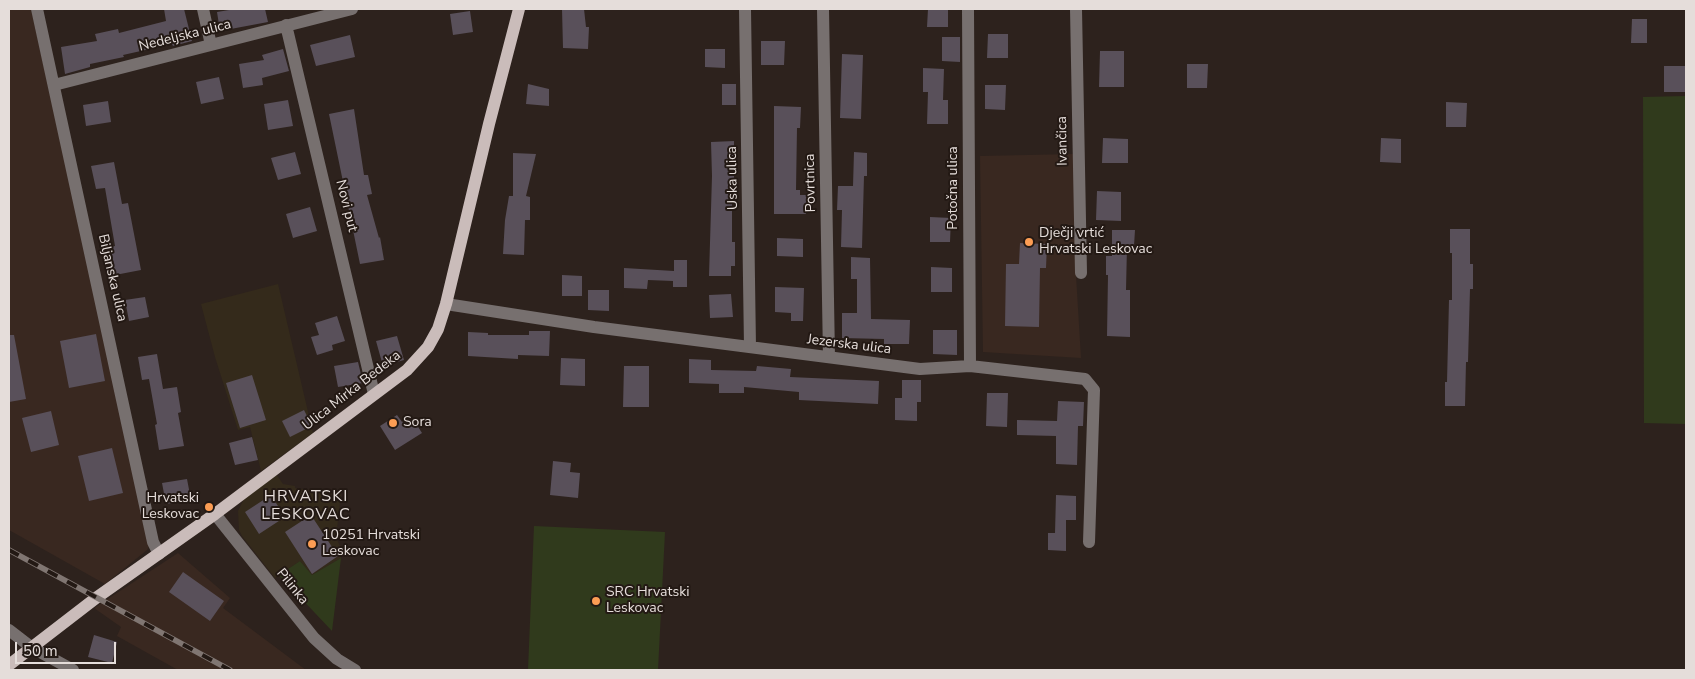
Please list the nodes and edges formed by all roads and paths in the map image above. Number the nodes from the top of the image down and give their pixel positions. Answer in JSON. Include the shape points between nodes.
{"nodes":[{"id":1,"x":37,"y":9,"type":"edge"},
{"id":2,"x":203,"y":9,"type":"edge"},
{"id":3,"x":352,"y":9,"type":"edge"},
{"id":4,"x":519,"y":9,"type":"edge"},
{"id":5,"x":745,"y":9,"type":"edge"},
{"id":6,"x":823,"y":9,"type":"edge"},
{"id":7,"x":968,"y":9,"type":"edge"},
{"id":8,"x":1076,"y":9,"type":"edge"},
{"id":9,"x":286,"y":25,"type":"junction"},
{"id":10,"x":211,"y":46,"type":"junction"},
{"id":11,"x":54,"y":85,"type":"junction"},
{"id":12,"x":1081,"y":273,"type":"dead end"},
{"id":13,"x":446,"y":304,"type":"junction"},
{"id":14,"x":750,"y":347,"type":"junction"},
{"id":15,"x":829,"y":358,"type":"junction"},
{"id":16,"x":970,"y":366,"type":"junction"},
{"id":17,"x":374,"y":394,"type":"junction"},
{"id":18,"x":215,"y":514,"type":"junction"},
{"id":19,"x":1089,"y":542,"type":"dead end"},
{"id":20,"x":159,"y":554,"type":"junction"},
{"id":21,"x":9,"y":630,"type":"edge"},
{"id":22,"x":31,"y":647,"type":"junction"},
{"id":23,"x":9,"y":665,"type":"edge"},
{"id":24,"x":73,"y":670,"type":"edge"},
{"id":25,"x":355,"y":670,"type":"edge"}],
"edges":[{"from":1,"to":11,"type":"street","name":"Biljanska ulica"},
{"from":2,"to":10,"type":"street"},
{"from":3,"to":9,"type":"street","name":"Nedeljska ulica"},
{"from":4,"to":13,"type":"main road","name":"Ulica Mirka Bedeka"},
{"from":5,"to":14,"type":"street","name":"Uska ulica"},
{"from":6,"to":15,"type":"street","name":"Povrtnica"},
{"from":7,"to":16,"type":"street","name":"Potočna ulica"},
{"from":8,"to":12,"type":"street","name":"Ivančica"},
{"from":9,"to":10,"type":"street","name":"Nedeljska ulica"},
{"from":9,"to":17,"type":"street","name":"Novi put"},
{"from":10,"to":11,"type":"street","name":"Nedeljska ulica"},
{"from":11,"to":20,"type":"street","name":"Biljanska ulica","via":[[153,542]]},
{"from":13,"to":14,"type":"street","name":"Jezerska ulica"},
{"from":13,"to":17,"type":"main road","name":"Ulica Mirka Bedeka","via":[[428,347],[407,370]]},
{"from":14,"to":15,"type":"street","name":"Jezerska ulica"},
{"from":15,"to":16,"type":"street","name":"Jezerska ulica","via":[[920,369]]},
{"from":16,"to":19,"type":"street","name":"Jezerska ulica","via":[[1085,379],[1094,390]]},
{"from":17,"to":18,"type":"main road","name":"Ulica Mirka Bedeka"},
{"from":18,"to":20,"type":"main road","name":"Ulica Mirka Bedeka"},
{"from":18,"to":25,"type":"street","name":"Pilinka","via":[[314,638]]},
{"from":20,"to":22,"type":"main road","name":"Ulica Mirka Bedeka"},
{"from":21,"to":22,"type":"street"},
{"from":22,"to":23,"type":"main road","name":"Ulica Mirka Bedeka"},
{"from":22,"to":24,"type":"street"}]}
